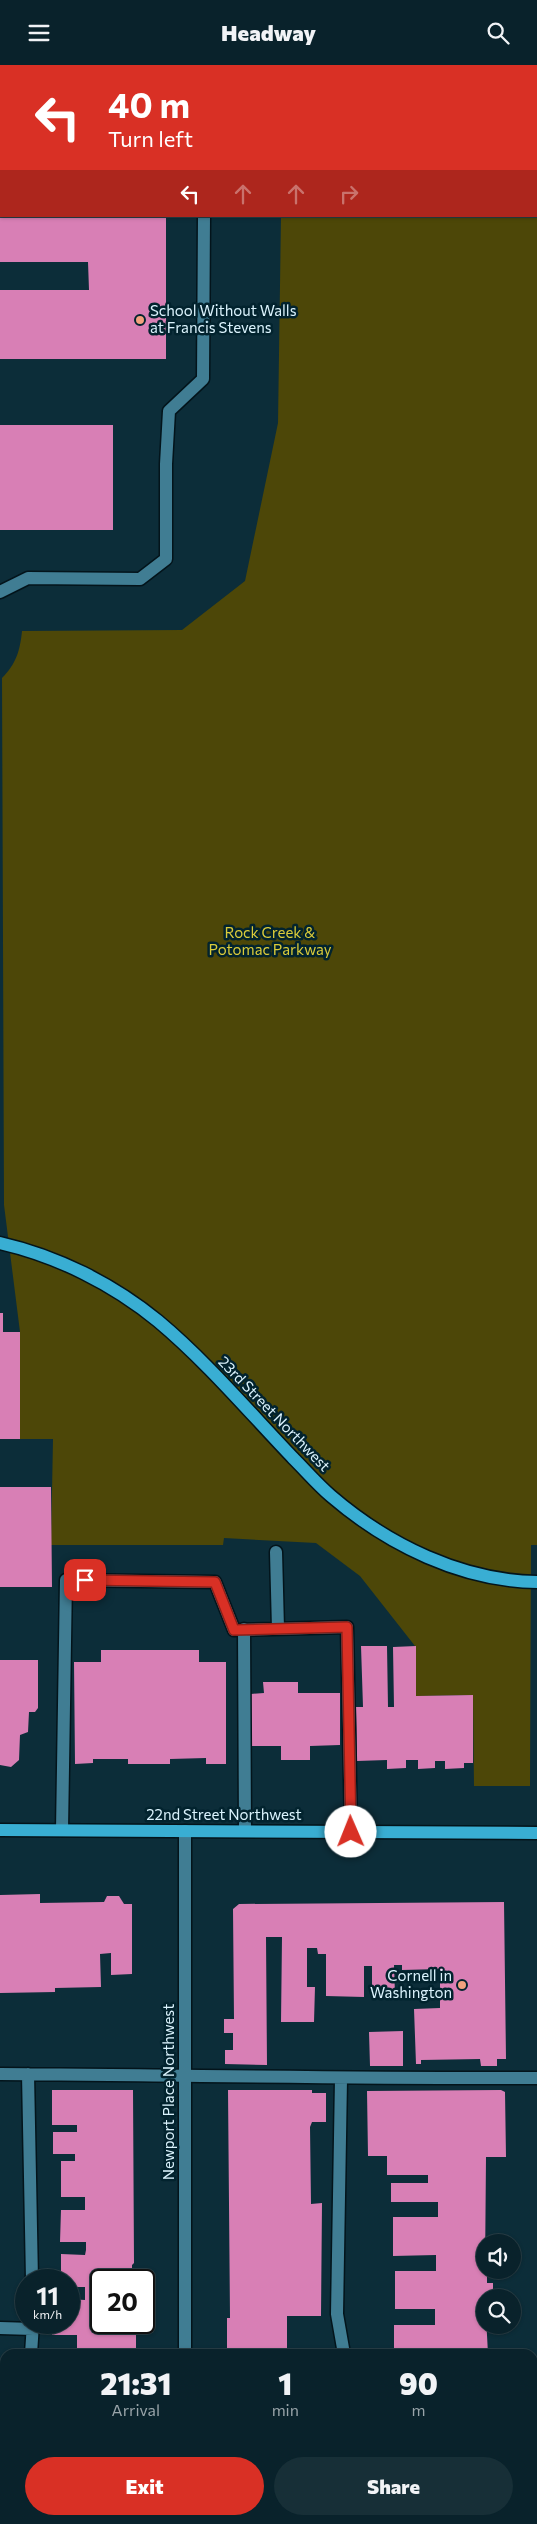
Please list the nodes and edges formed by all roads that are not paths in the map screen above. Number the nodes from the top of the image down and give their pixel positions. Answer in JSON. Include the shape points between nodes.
{"nodes":[{"id":1,"x":204,"y":217,"type":"edge"},
{"id":2,"x":0,"y":592,"type":"edge"},
{"id":3,"x":0,"y":1243,"type":"edge"},
{"id":4,"x":276,"y":1552,"type":"dead end"},
{"id":5,"x":537,"y":1582,"type":"edge"},
{"id":6,"x":244,"y":1629,"type":"junction"},
{"id":7,"x":278,"y":1629,"type":"junction"},
{"id":8,"x":0,"y":1830,"type":"edge"},
{"id":9,"x":62,"y":1830,"type":"junction"},
{"id":10,"x":185,"y":1831,"type":"junction"},
{"id":11,"x":245,"y":1831,"type":"junction"},
{"id":12,"x":351,"y":1832,"type":"junction"},
{"id":13,"x":537,"y":1833,"type":"edge"},
{"id":14,"x":0,"y":2074,"type":"edge"},
{"id":15,"x":28,"y":2074,"type":"junction"},
{"id":16,"x":185,"y":2074,"type":"junction"},
{"id":17,"x":537,"y":2078,"type":"edge"},
{"id":18,"x":341,"y":2079,"type":"junction"},
{"id":19,"x":32,"y":2269,"type":"edge"},
{"id":20,"x":15,"y":2327,"type":"edge"},
{"id":21,"x":0,"y":2328,"type":"edge"},
{"id":22,"x":32,"y":2334,"type":"edge"},
{"id":23,"x":31,"y":2349,"type":"edge"},
{"id":24,"x":185,"y":2349,"type":"edge"},
{"id":25,"x":343,"y":2349,"type":"edge"}],
"edges":[{"from":1,"to":2,"type":"street","via":[[203,379],[169,411],[166,559],[140,579],[28,578]]},
{"from":3,"to":5,"type":"main road","name":"23rd Street Northwest","via":[[52,1259],[82,1273],[119,1293],[157,1321],[330,1496],[370,1525],[453,1568]]},
{"from":4,"to":7,"type":"street"},
{"from":6,"to":7,"type":"street"},
{"from":6,"to":9,"type":"street","via":[[234,1630],[215,1582],[66,1580]]},
{"from":6,"to":11,"type":"street"},
{"from":7,"to":12,"type":"street","via":[[347,1627]]},
{"from":8,"to":9,"type":"main road","name":"22nd Street Northwest"},
{"from":9,"to":10,"type":"main road","name":"22nd Street Northwest"},
{"from":10,"to":11,"type":"main road","name":"22nd Street Northwest"},
{"from":10,"to":16,"type":"street","name":"Newport Place Northwest"},
{"from":11,"to":12,"type":"main road","name":"22nd Street Northwest"},
{"from":12,"to":13,"type":"main road","name":"22nd Street Northwest"},
{"from":14,"to":15,"type":"street"},
{"from":15,"to":16,"type":"street"},
{"from":15,"to":19,"type":"street"},
{"from":16,"to":18,"type":"street"},
{"from":16,"to":24,"type":"street","name":"Newport Place Northwest"},
{"from":17,"to":18,"type":"street"},
{"from":18,"to":25,"type":"street","via":[[337,2314]]},
{"from":20,"to":21,"type":"street"},
{"from":22,"to":23,"type":"street"}]}
